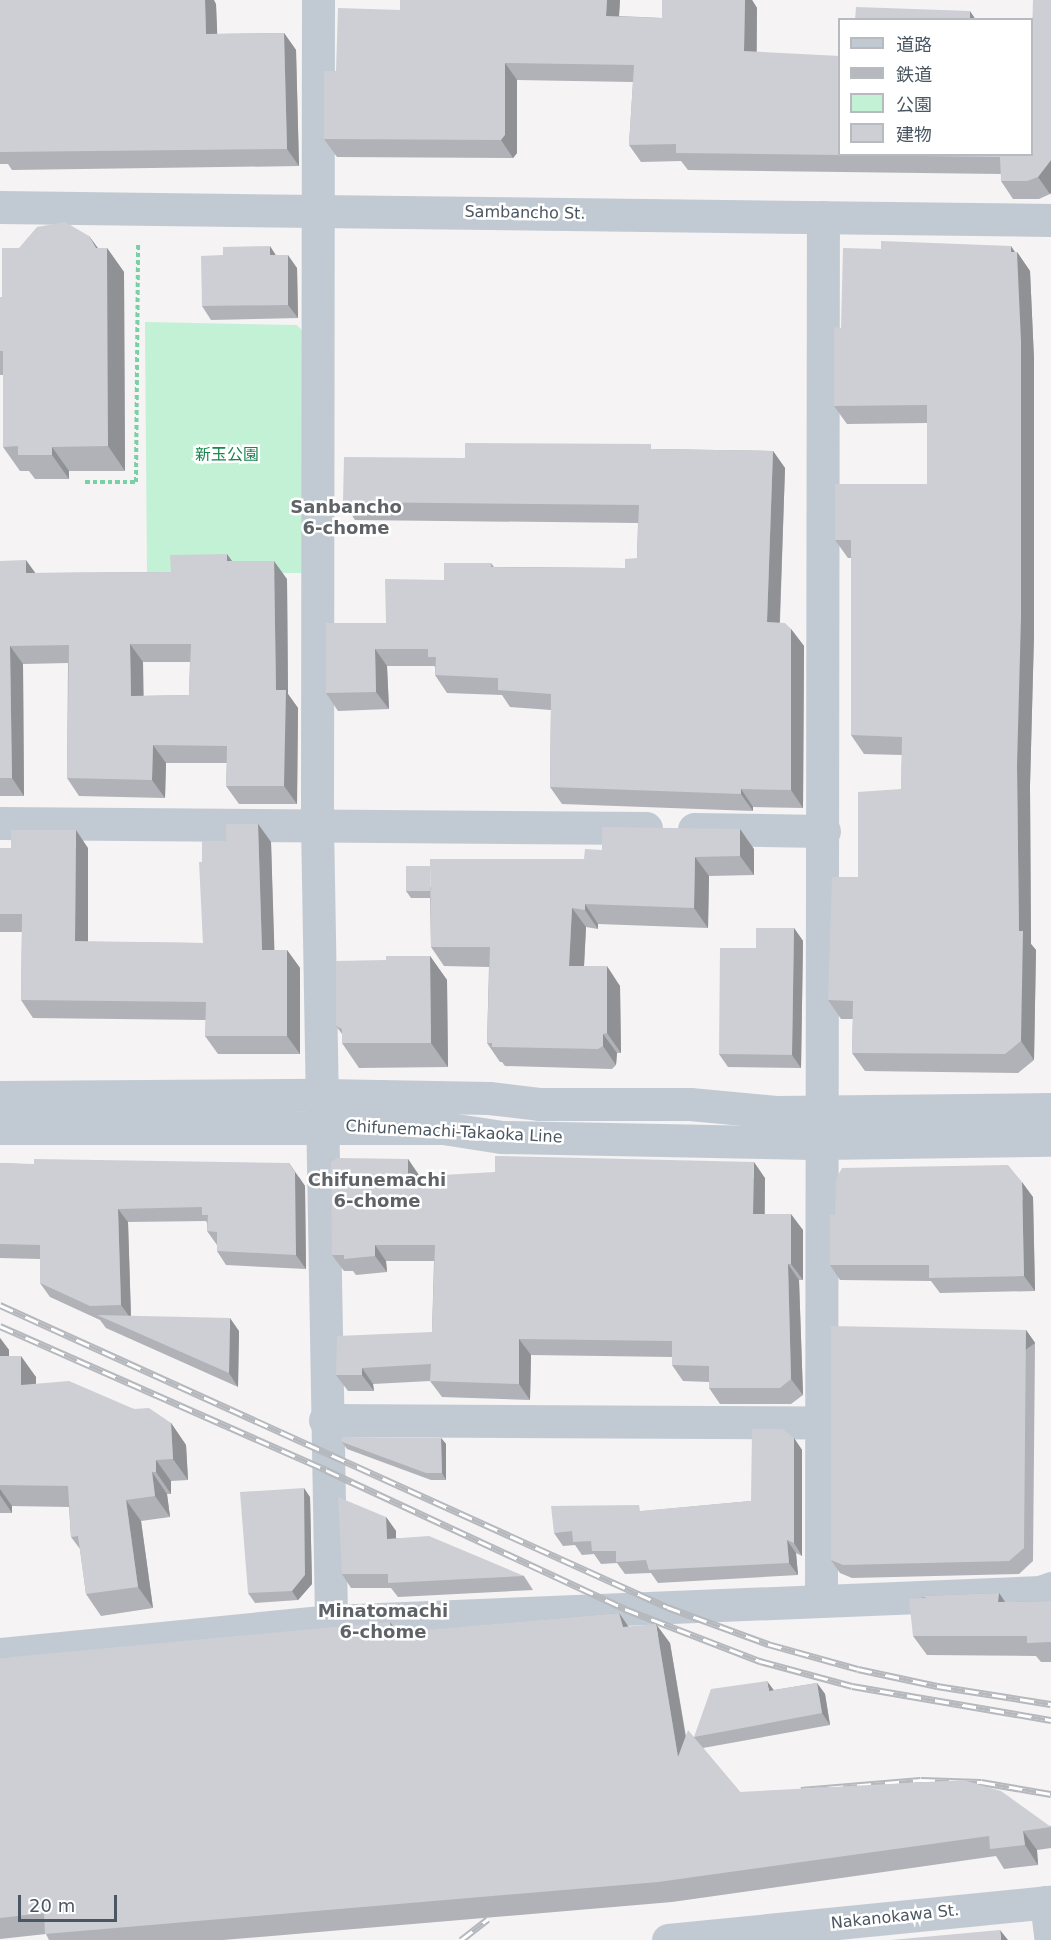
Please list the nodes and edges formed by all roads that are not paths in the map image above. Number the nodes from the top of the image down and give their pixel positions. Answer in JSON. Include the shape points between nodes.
{"nodes":[{"id":1,"x":318,"y":0,"type":"edge"},
{"id":2,"x":0,"y":207,"type":"edge"},
{"id":3,"x":317,"y":208,"type":"junction"},
{"id":4,"x":823,"y":217,"type":"junction"},
{"id":5,"x":1051,"y":220,"type":"edge"},
{"id":6,"x":0,"y":823,"type":"edge"},
{"id":7,"x":317,"y":823,"type":"junction"},
{"id":8,"x":825,"y":831,"type":"junction"},
{"id":9,"x":0,"y":1097,"type":"edge"},
{"id":10,"x":1051,"y":1109,"type":"edge"},
{"id":11,"x":324,"y":1111,"type":"junction"},
{"id":12,"x":0,"y":1128,"type":"edge"},
{"id":13,"x":824,"y":1128,"type":"junction"},
{"id":14,"x":1051,"y":1140,"type":"edge"},
{"id":15,"x":325,"y":1420,"type":"junction"},
{"id":16,"x":822,"y":1423,"type":"junction"},
{"id":17,"x":1045,"y":1590,"type":"edge"},
{"id":18,"x":821,"y":1601,"type":"junction"},
{"id":19,"x":331,"y":1621,"type":"junction"},
{"id":20,"x":0,"y":1654,"type":"edge"},
{"id":21,"x":1049,"y":1902,"type":"edge"},
{"id":22,"x":668,"y":1940,"type":"edge"},
{"id":23,"x":1051,"y":1940,"type":"edge"}],
"edges":[{"from":1,"to":3,"type":"street"},
{"from":2,"to":3,"type":"street","name":"Sambancho St."},
{"from":3,"to":4,"type":"street","name":"Sambancho St."},
{"from":3,"to":7,"type":"street"},
{"from":4,"to":5,"type":"street","name":"Sambancho St."},
{"from":4,"to":8,"type":"street"},
{"from":6,"to":7,"type":"street"},
{"from":7,"to":8,"type":"street"},
{"from":7,"to":11,"type":"street"},
{"from":8,"to":13,"type":"street"},
{"from":9,"to":11,"type":"street","name":"Chifunemachi-Takaoka Line"},
{"from":10,"to":13,"type":"street","name":"Chifunemachi-Takaoka Line"},
{"from":11,"to":12,"type":"street","name":"Chifunemachi-Takaoka Line"},
{"from":11,"to":13,"type":"street","name":"Chifunemachi-Takaoka Line","via":[[502,1137]]},
{"from":11,"to":15,"type":"street"},
{"from":13,"to":14,"type":"street","name":"Chifunemachi-Takaoka Line"},
{"from":13,"to":16,"type":"street"},
{"from":15,"to":16,"type":"street"},
{"from":15,"to":19,"type":"street"},
{"from":16,"to":18,"type":"street"},
{"from":17,"to":18,"type":"street"},
{"from":18,"to":19,"type":"street"},
{"from":19,"to":20,"type":"street"},
{"from":21,"to":22,"type":"street","name":"Nakanokawa St."},
{"from":21,"to":23,"type":"street"}]}
